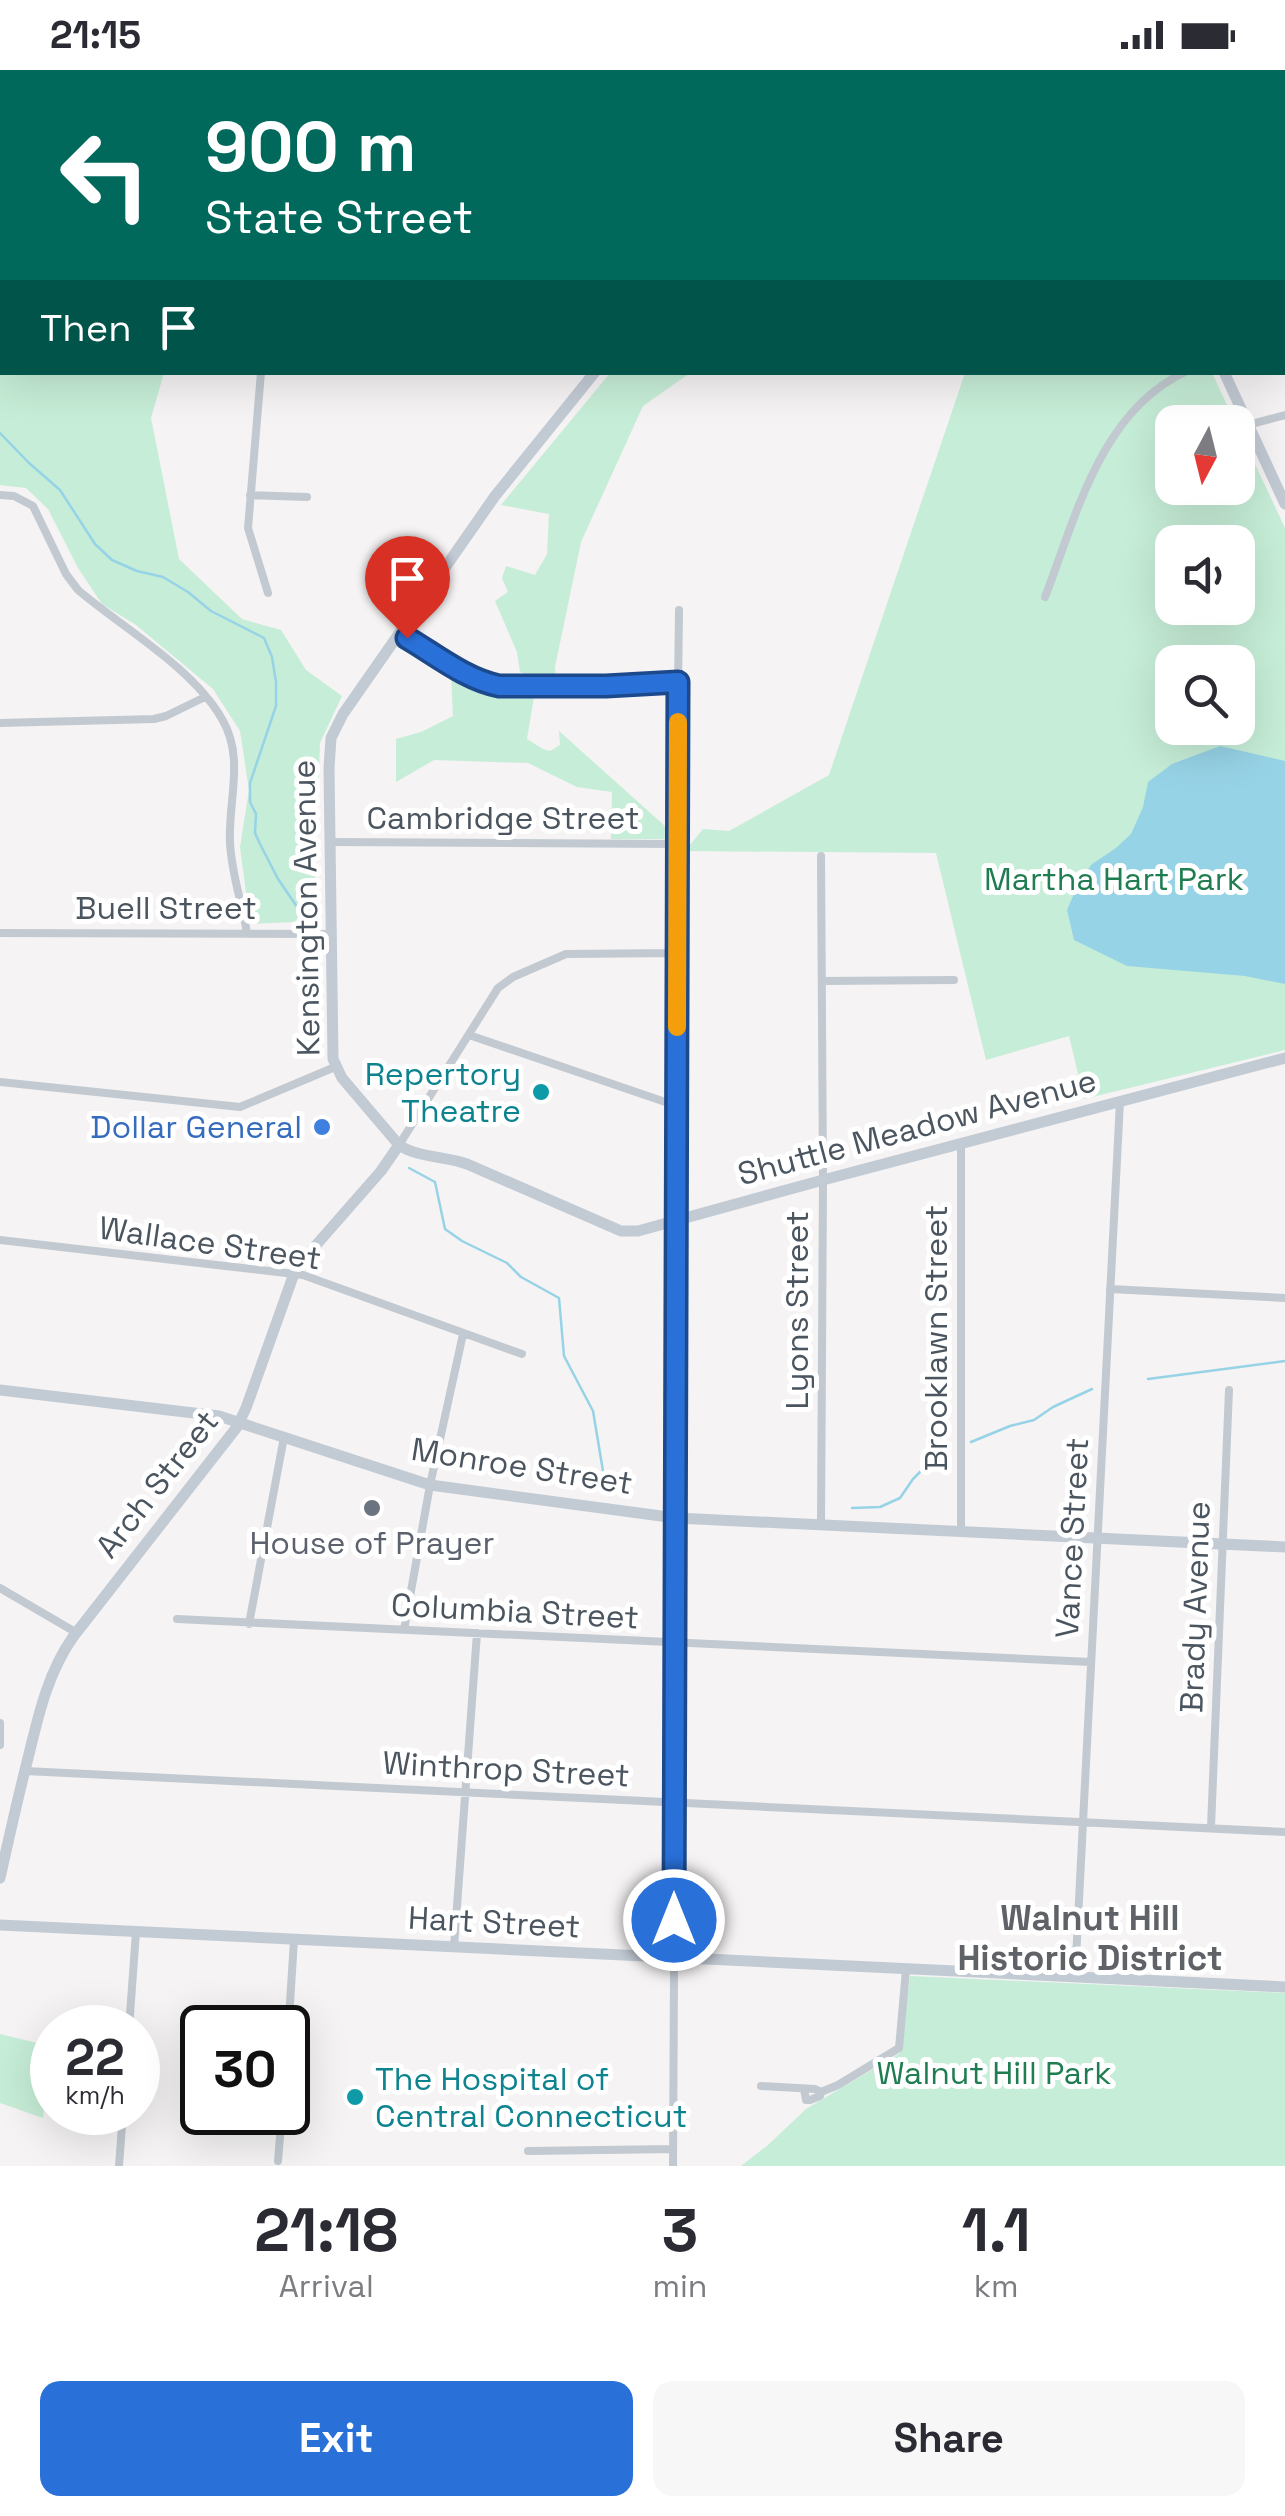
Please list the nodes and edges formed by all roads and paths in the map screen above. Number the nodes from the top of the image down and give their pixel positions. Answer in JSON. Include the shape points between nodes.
{"nodes":[{"id":1,"x":262,"y":375,"type":"edge"},
{"id":2,"x":591,"y":375,"type":"edge"},
{"id":3,"x":1179,"y":375,"type":"edge"},
{"id":4,"x":1225,"y":375,"type":"edge"},
{"id":5,"x":1239,"y":405,"type":"edge"},
{"id":6,"x":1285,"y":416,"type":"edge"},
{"id":7,"x":1255,"y":423,"type":"edge"},
{"id":8,"x":1255,"y":440,"type":"edge"},
{"id":9,"x":0,"y":495,"type":"edge"},
{"id":10,"x":250,"y":495,"type":"junction"},
{"id":11,"x":307,"y":497,"type":"dead end"},
{"id":12,"x":1285,"y":504,"type":"edge"},
{"id":13,"x":268,"y":593,"type":"dead end"},
{"id":14,"x":1045,"y":597,"type":"dead end"},
{"id":15,"x":679,"y":610,"type":"dead end"},
{"id":16,"x":399,"y":633,"type":"junction"},
{"id":17,"x":678,"y":682,"type":"junction"},
{"id":18,"x":205,"y":698,"type":"junction"},
{"id":19,"x":0,"y":723,"type":"edge"},
{"id":20,"x":329,"y":842,"type":"junction"},
{"id":21,"x":676,"y":844,"type":"junction"},
{"id":22,"x":821,"y":856,"type":"dead end"},
{"id":23,"x":0,"y":933,"type":"edge"},
{"id":24,"x":247,"y":933,"type":"junction"},
{"id":25,"x":331,"y":934,"type":"junction"},
{"id":26,"x":676,"y":954,"type":"junction"},
{"id":27,"x":954,"y":980,"type":"dead end"},
{"id":28,"x":822,"y":981,"type":"junction"},
{"id":29,"x":469,"y":1035,"type":"junction"},
{"id":30,"x":1285,"y":1058,"type":"edge"},
{"id":31,"x":335,"y":1067,"type":"junction"},
{"id":32,"x":0,"y":1082,"type":"edge"},
{"id":33,"x":1120,"y":1101,"type":"junction"},
{"id":34,"x":677,"y":1106,"type":"junction"},
{"id":35,"x":960,"y":1144,"type":"junction"},
{"id":36,"x":399,"y":1145,"type":"junction"},
{"id":37,"x":823,"y":1180,"type":"junction"},
{"id":38,"x":678,"y":1221,"type":"junction"},
{"id":39,"x":0,"y":1240,"type":"edge"},
{"id":40,"x":293,"y":1274,"type":"junction"},
{"id":41,"x":1110,"y":1289,"type":"junction"},
{"id":42,"x":1285,"y":1298,"type":"edge"},
{"id":43,"x":463,"y":1334,"type":"junction"},
{"id":44,"x":522,"y":1354,"type":"dead end"},
{"id":45,"x":0,"y":1390,"type":"edge"},
{"id":46,"x":1229,"y":1390,"type":"dead end"},
{"id":47,"x":240,"y":1422,"type":"junction"},
{"id":48,"x":284,"y":1437,"type":"junction"},
{"id":49,"x":430,"y":1485,"type":"junction"},
{"id":50,"x":676,"y":1518,"type":"junction"},
{"id":51,"x":821,"y":1524,"type":"junction"},
{"id":52,"x":961,"y":1531,"type":"junction"},
{"id":53,"x":1097,"y":1537,"type":"junction"},
{"id":54,"x":1222,"y":1543,"type":"junction"},
{"id":55,"x":1285,"y":1546,"type":"edge"},
{"id":56,"x":0,"y":1588,"type":"edge"},
{"id":57,"x":177,"y":1618,"type":"dead end"},
{"id":58,"x":249,"y":1624,"type":"junction"},
{"id":59,"x":404,"y":1630,"type":"junction"},
{"id":60,"x":77,"y":1633,"type":"junction"},
{"id":61,"x":477,"y":1633,"type":"junction"},
{"id":62,"x":676,"y":1643,"type":"junction"},
{"id":63,"x":1091,"y":1662,"type":"junction"},
{"id":64,"x":0,"y":1723,"type":"edge"},
{"id":65,"x":0,"y":1745,"type":"edge"},
{"id":66,"x":25,"y":1771,"type":"junction"},
{"id":67,"x":466,"y":1792,"type":"junction"},
{"id":68,"x":675,"y":1802,"type":"junction"},
{"id":69,"x":1084,"y":1821,"type":"junction"},
{"id":70,"x":1211,"y":1827,"type":"junction"},
{"id":71,"x":1285,"y":1832,"type":"edge"},
{"id":72,"x":0,"y":1878,"type":"edge"},
{"id":73,"x":0,"y":1925,"type":"edge"},
{"id":74,"x":136,"y":1932,"type":"junction"},
{"id":75,"x":294,"y":1940,"type":"junction"},
{"id":76,"x":454,"y":1947,"type":"junction"},
{"id":77,"x":674,"y":1959,"type":"junction"},
{"id":78,"x":906,"y":1970,"type":"junction"},
{"id":79,"x":1074,"y":1978,"type":"junction"},
{"id":80,"x":1285,"y":1987,"type":"edge"},
{"id":81,"x":131,"y":2005,"type":"edge"},
{"id":82,"x":290,"y":2005,"type":"edge"},
{"id":83,"x":761,"y":2086,"type":"dead end"},
{"id":84,"x":122,"y":2135,"type":"edge"},
{"id":85,"x":280,"y":2135,"type":"edge"},
{"id":86,"x":673,"y":2148,"type":"junction"},
{"id":87,"x":528,"y":2151,"type":"dead end"},
{"id":88,"x":278,"y":2161,"type":"dead end"},
{"id":89,"x":120,"y":2166,"type":"edge"},
{"id":90,"x":673,"y":2166,"type":"edge"}],
"edges":[{"from":1,"to":10,"type":"street"},
{"from":2,"to":16,"type":"street","name":"Kensington Avenue","via":[[494,496]]},
{"from":3,"to":14,"type":"street","via":[[1128,418],[1097,461]]},
{"from":4,"to":5,"type":"street"},
{"from":6,"to":7,"type":"street"},
{"from":8,"to":12,"type":"street"},
{"from":9,"to":18,"type":"street","via":[[25,500],[78,590]]},
{"from":10,"to":11,"type":"street"},
{"from":10,"to":13,"type":"street","via":[[248,528]]},
{"from":15,"to":17,"type":"street"},
{"from":16,"to":17,"type":"street","via":[[469,676],[499,686]]},
{"from":16,"to":20,"type":"street","name":"Kensington Avenue","via":[[332,735]]},
{"from":17,"to":21,"type":"street"},
{"from":18,"to":19,"type":"street","via":[[154,718]]},
{"from":18,"to":24,"type":"street","via":[[224,721],[234,758],[230,844]]},
{"from":20,"to":21,"type":"street","name":"Cambridge Street"},
{"from":20,"to":25,"type":"street","name":"Kensington Avenue"},
{"from":21,"to":26,"type":"street"},
{"from":22,"to":28,"type":"street","name":"Lyons Street"},
{"from":23,"to":24,"type":"street","name":"Buell Street"},
{"from":24,"to":25,"type":"street","name":"Buell Street"},
{"from":25,"to":31,"type":"street","name":"Kensington Avenue"},
{"from":26,"to":29,"type":"street","via":[[566,954],[498,988]]},
{"from":26,"to":34,"type":"street"},
{"from":27,"to":28,"type":"street"},
{"from":28,"to":37,"type":"street","name":"Lyons Street"},
{"from":29,"to":34,"type":"street"},
{"from":29,"to":36,"type":"street"},
{"from":30,"to":33,"type":"street","name":"Shuttle Meadow Avenue"},
{"from":31,"to":32,"type":"street","via":[[240,1107]]},
{"from":31,"to":36,"type":"street","name":"Kensington Avenue"},
{"from":33,"to":35,"type":"street","name":"Shuttle Meadow Avenue"},
{"from":33,"to":41,"type":"street","name":"Vance Street"},
{"from":34,"to":38,"type":"street"},
{"from":35,"to":37,"type":"street","name":"Shuttle Meadow Avenue"},
{"from":35,"to":52,"type":"street","name":"Brooklawn Street"},
{"from":36,"to":38,"type":"street","name":"Shuttle Meadow Avenue","via":[[468,1164],[621,1231]]},
{"from":36,"to":40,"type":"street","name":"Arch Street"},
{"from":37,"to":38,"type":"street","name":"Shuttle Meadow Avenue"},
{"from":37,"to":51,"type":"street","name":"Lyons Street"},
{"from":38,"to":50,"type":"street"},
{"from":39,"to":40,"type":"street","name":"Wallace Street"},
{"from":40,"to":43,"type":"street","name":"Wallace Street"},
{"from":40,"to":47,"type":"street","name":"Arch Street"},
{"from":41,"to":42,"type":"street"},
{"from":41,"to":53,"type":"street","name":"Vance Street"},
{"from":43,"to":44,"type":"street","name":"Wallace Street"},
{"from":43,"to":49,"type":"street"},
{"from":45,"to":47,"type":"street","name":"Monroe Street"},
{"from":46,"to":54,"type":"street","name":"Brady Avenue"},
{"from":47,"to":48,"type":"street","name":"Monroe Street"},
{"from":47,"to":60,"type":"street","name":"Arch Street"},
{"from":48,"to":49,"type":"street","name":"Monroe Street"},
{"from":48,"to":58,"type":"street"},
{"from":49,"to":50,"type":"street","name":"Monroe Street"},
{"from":49,"to":59,"type":"street"},
{"from":50,"to":51,"type":"street","name":"Monroe Street"},
{"from":50,"to":62,"type":"street"},
{"from":51,"to":52,"type":"street","name":"Monroe Street"},
{"from":52,"to":53,"type":"street","name":"Monroe Street"},
{"from":53,"to":54,"type":"street","name":"Monroe Street"},
{"from":53,"to":63,"type":"street","name":"Vance Street"},
{"from":54,"to":55,"type":"street","name":"Monroe Street"},
{"from":54,"to":70,"type":"street","name":"Brady Avenue"},
{"from":56,"to":60,"type":"street"},
{"from":57,"to":58,"type":"street","name":"Columbia Street"},
{"from":58,"to":59,"type":"street","name":"Columbia Street"},
{"from":59,"to":61,"type":"street","name":"Columbia Street"},
{"from":60,"to":66,"type":"street","name":"Arch Street","via":[[47,1687]]},
{"from":61,"to":62,"type":"street","name":"Columbia Street"},
{"from":61,"to":67,"type":"street"},
{"from":62,"to":63,"type":"street","name":"Columbia Street"},
{"from":62,"to":68,"type":"street"},
{"from":63,"to":69,"type":"street","name":"Vance Street"},
{"from":64,"to":65,"type":"street"},
{"from":66,"to":67,"type":"street","name":"Winthrop Street"},
{"from":66,"to":72,"type":"street","name":"Arch Street"},
{"from":67,"to":68,"type":"street","name":"Winthrop Street"},
{"from":67,"to":76,"type":"street"},
{"from":68,"to":69,"type":"street","name":"Winthrop Street"},
{"from":68,"to":77,"type":"street"},
{"from":69,"to":70,"type":"street","name":"Winthrop Street"},
{"from":69,"to":79,"type":"street","name":"Vance Street"},
{"from":70,"to":71,"type":"street","name":"Winthrop Street"},
{"from":73,"to":74,"type":"street","name":"Hart Street"},
{"from":74,"to":75,"type":"street","name":"Hart Street"},
{"from":74,"to":81,"type":"street"},
{"from":75,"to":76,"type":"street","name":"Hart Street"},
{"from":75,"to":82,"type":"street"},
{"from":76,"to":77,"type":"street","name":"Hart Street"},
{"from":77,"to":78,"type":"street","name":"Hart Street"},
{"from":77,"to":86,"type":"street"},
{"from":78,"to":79,"type":"street","name":"Hart Street"},
{"from":78,"to":83,"type":"street","via":[[899,2048],[822,2092]]},
{"from":79,"to":80,"type":"street","name":"Hart Street"},
{"from":84,"to":89,"type":"street"},
{"from":85,"to":88,"type":"street"},
{"from":86,"to":87,"type":"street"},
{"from":86,"to":90,"type":"street"}]}
